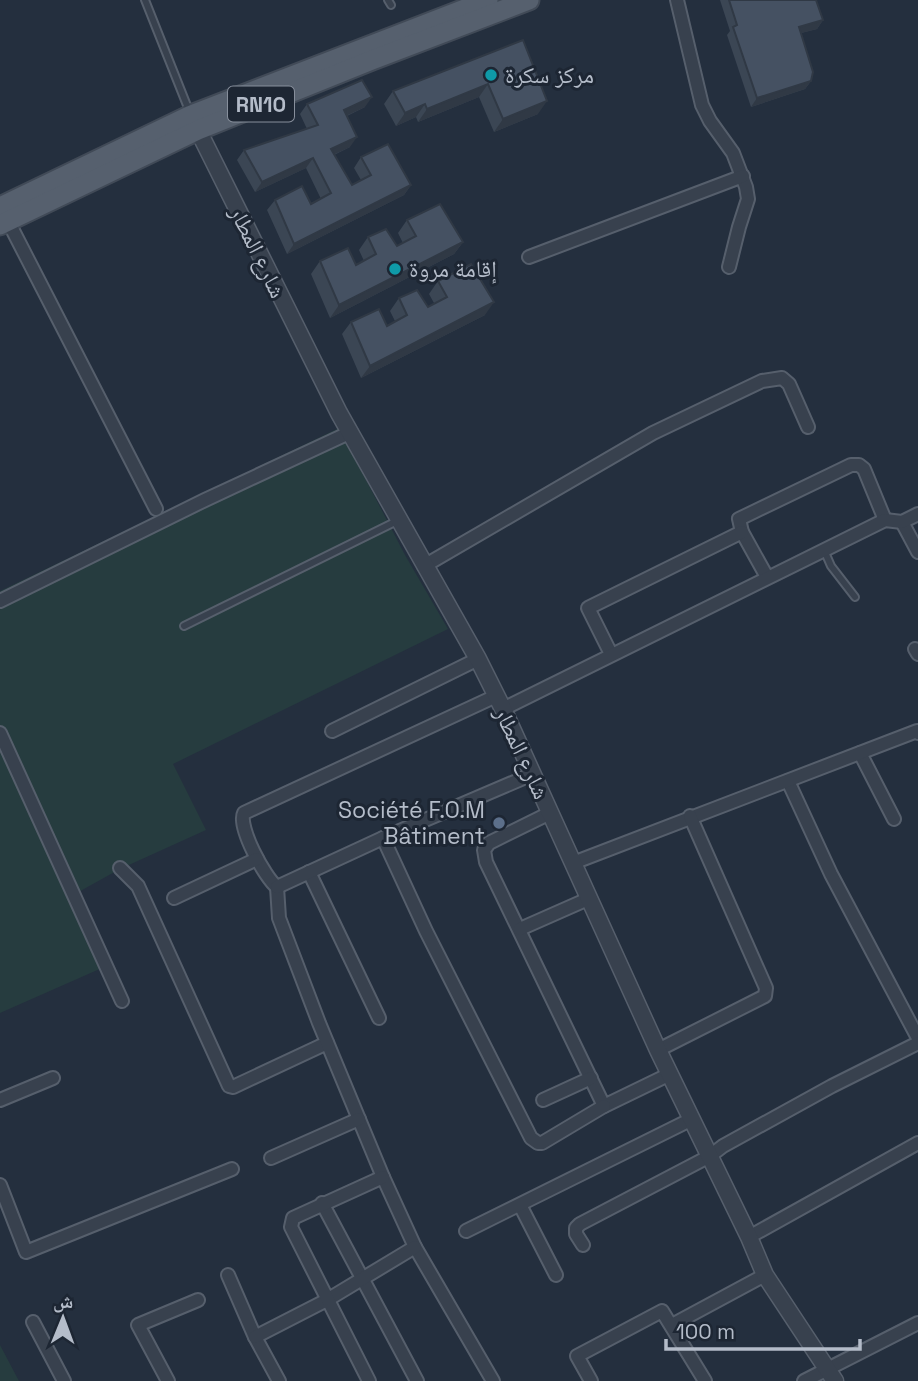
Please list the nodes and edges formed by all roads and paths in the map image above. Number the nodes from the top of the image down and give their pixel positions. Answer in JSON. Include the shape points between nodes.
{"nodes":[{"id":1,"x":145,"y":0,"type":"edge"},
{"id":2,"x":488,"y":0,"type":"edge"},
{"id":3,"x":529,"y":0,"type":"edge"},
{"id":4,"x":677,"y":0,"type":"edge"},
{"id":5,"x":194,"y":122,"type":"junction"},
{"id":6,"x":743,"y":176,"type":"junction"},
{"id":7,"x":3,"y":218,"type":"edge"},
{"id":8,"x":529,"y":257,"type":"dead end"},
{"id":9,"x":729,"y":267,"type":"dead end"},
{"id":10,"x":808,"y":427,"type":"dead end"},
{"id":11,"x":351,"y":432,"type":"junction"},
{"id":12,"x":156,"y":509,"type":"dead end"},
{"id":13,"x":918,"y":514,"type":"edge"},
{"id":14,"x":399,"y":520,"type":"junction"},
{"id":15,"x":885,"y":520,"type":"junction"},
{"id":16,"x":902,"y":522,"type":"junction"},
{"id":17,"x":742,"y":532,"type":"junction"},
{"id":18,"x":824,"y":550,"type":"junction"},
{"id":19,"x":918,"y":552,"type":"edge"},
{"id":20,"x":424,"y":566,"type":"junction"},
{"id":21,"x":767,"y":577,"type":"junction"},
{"id":22,"x":855,"y":597,"type":"dead end"},
{"id":23,"x":0,"y":601,"type":"edge"},
{"id":24,"x":184,"y":626,"type":"dead end"},
{"id":25,"x":611,"y":654,"type":"junction"},
{"id":26,"x":478,"y":659,"type":"junction"},
{"id":27,"x":499,"y":703,"type":"junction"},
{"id":28,"x":331,"y":731,"type":"dead end"},
{"id":29,"x":918,"y":731,"type":"edge"},
{"id":30,"x":0,"y":733,"type":"edge"},
{"id":31,"x":860,"y":753,"type":"junction"},
{"id":32,"x":533,"y":774,"type":"junction"},
{"id":33,"x":788,"y":781,"type":"junction"},
{"id":34,"x":550,"y":813,"type":"junction"},
{"id":35,"x":690,"y":816,"type":"junction"},
{"id":36,"x":894,"y":819,"type":"dead end"},
{"id":37,"x":383,"y":838,"type":"junction"},
{"id":38,"x":257,"y":859,"type":"junction"},
{"id":39,"x":573,"y":863,"type":"junction"},
{"id":40,"x":120,"y":868,"type":"dead end"},
{"id":41,"x":309,"y":872,"type":"junction"},
{"id":42,"x":277,"y":887,"type":"junction"},
{"id":43,"x":173,"y":898,"type":"dead end"},
{"id":44,"x":588,"y":899,"type":"junction"},
{"id":45,"x":520,"y":929,"type":"junction"},
{"id":46,"x":122,"y":1001,"type":"dead end"},
{"id":47,"x":379,"y":1018,"type":"dead end"},
{"id":48,"x":918,"y":1038,"type":"edge"},
{"id":49,"x":327,"y":1043,"type":"junction"},
{"id":50,"x":918,"y":1044,"type":"edge"},
{"id":51,"x":658,"y":1050,"type":"junction"},
{"id":52,"x":670,"y":1074,"type":"junction"},
{"id":53,"x":53,"y":1078,"type":"dead end"},
{"id":54,"x":591,"y":1079,"type":"junction"},
{"id":55,"x":0,"y":1100,"type":"edge"},
{"id":56,"x":543,"y":1100,"type":"dead end"},
{"id":57,"x":604,"y":1106,"type":"junction"},
{"id":58,"x":359,"y":1118,"type":"junction"},
{"id":59,"x":692,"y":1119,"type":"junction"},
{"id":60,"x":918,"y":1143,"type":"edge"},
{"id":61,"x":710,"y":1156,"type":"junction"},
{"id":62,"x":271,"y":1158,"type":"dead end"},
{"id":63,"x":232,"y":1169,"type":"dead end"},
{"id":64,"x":383,"y":1177,"type":"junction"},
{"id":65,"x":0,"y":1185,"type":"edge"},
{"id":66,"x":322,"y":1203,"type":"junction"},
{"id":67,"x":520,"y":1205,"type":"junction"},
{"id":68,"x":466,"y":1231,"type":"dead end"},
{"id":69,"x":749,"y":1237,"type":"junction"},
{"id":70,"x":583,"y":1245,"type":"dead end"},
{"id":71,"x":415,"y":1247,"type":"junction"},
{"id":72,"x":228,"y":1275,"type":"dead end"},
{"id":73,"x":556,"y":1275,"type":"dead end"},
{"id":74,"x":765,"y":1275,"type":"junction"},
{"id":75,"x":363,"y":1278,"type":"junction"},
{"id":76,"x":198,"y":1300,"type":"dead end"},
{"id":77,"x":327,"y":1300,"type":"junction"},
{"id":78,"x":33,"y":1322,"type":"dead end"},
{"id":79,"x":918,"y":1323,"type":"edge"},
{"id":80,"x":672,"y":1325,"type":"junction"},
{"id":81,"x":255,"y":1337,"type":"junction"},
{"id":82,"x":831,"y":1375,"type":"edge"},
{"id":83,"x":64,"y":1381,"type":"edge"},
{"id":84,"x":168,"y":1381,"type":"edge"},
{"id":85,"x":279,"y":1381,"type":"edge"},
{"id":86,"x":369,"y":1381,"type":"edge"},
{"id":87,"x":417,"y":1381,"type":"edge"},
{"id":88,"x":493,"y":1381,"type":"edge"},
{"id":89,"x":591,"y":1381,"type":"edge"},
{"id":90,"x":705,"y":1381,"type":"edge"},
{"id":91,"x":804,"y":1381,"type":"edge"}],
"edges":[{"from":1,"to":5,"type":"lane"},
{"from":2,"to":5,"type":"main road","number":"RN10"},
{"from":3,"to":5,"type":"main road","number":"RN10"},
{"from":4,"to":6,"type":"street","via":[[702,105]]},
{"from":5,"to":7,"type":"main road","number":"RN10"},
{"from":5,"to":11,"type":"street","name":"شارع المطار"},
{"from":6,"to":8,"type":"street"},
{"from":6,"to":9,"type":"street","via":[[748,199]]},
{"from":7,"to":12,"type":"street"},
{"from":10,"to":20,"type":"street","via":[[789,384],[782,378],[762,381],[653,433]]},
{"from":11,"to":14,"type":"street","name":"شارع المطار"},
{"from":11,"to":23,"type":"street"},
{"from":13,"to":16,"type":"street"},
{"from":14,"to":20,"type":"street","name":"شارع المطار"},
{"from":14,"to":24,"type":"lane"},
{"from":15,"to":16,"type":"street"},
{"from":15,"to":17,"type":"street","via":[[864,469],[851,465],[739,519]]},
{"from":15,"to":18,"type":"street"},
{"from":16,"to":19,"type":"street"},
{"from":17,"to":21,"type":"street"},
{"from":17,"to":25,"type":"street","via":[[588,608]]},
{"from":18,"to":21,"type":"street"},
{"from":18,"to":22,"type":"lane"},
{"from":20,"to":26,"type":"street","name":"شارع المطار"},
{"from":21,"to":25,"type":"street"},
{"from":25,"to":27,"type":"street"},
{"from":26,"to":27,"type":"street","name":"شارع المطار"},
{"from":26,"to":28,"type":"street"},
{"from":27,"to":32,"type":"street","name":"شارع المطار"},
{"from":27,"to":38,"type":"street","via":[[245,812],[242,823]]},
{"from":29,"to":31,"type":"street"},
{"from":30,"to":46,"type":"street"},
{"from":31,"to":33,"type":"street"},
{"from":31,"to":36,"type":"street"},
{"from":32,"to":34,"type":"street","name":"شارع المطار"},
{"from":32,"to":37,"type":"street"},
{"from":33,"to":35,"type":"street"},
{"from":33,"to":48,"type":"street","via":[[831,874]]},
{"from":34,"to":39,"type":"street","name":"شارع المطار"},
{"from":34,"to":45,"type":"street","via":[[485,848],[486,862]]},
{"from":35,"to":39,"type":"street"},
{"from":35,"to":51,"type":"street","via":[[766,988],[765,996]]},
{"from":37,"to":41,"type":"street"},
{"from":37,"to":57,"type":"street","via":[[531,1138],[542,1143]]},
{"from":38,"to":42,"type":"street"},
{"from":38,"to":43,"type":"street"},
{"from":39,"to":44,"type":"street","name":"شارع المطار"},
{"from":40,"to":49,"type":"street","via":[[138,886],[229,1086]]},
{"from":41,"to":42,"type":"street"},
{"from":41,"to":47,"type":"street"},
{"from":42,"to":49,"type":"street","via":[[279,918]]},
{"from":44,"to":45,"type":"street"},
{"from":44,"to":51,"type":"street","name":"شارع المطار"},
{"from":45,"to":54,"type":"street"},
{"from":49,"to":58,"type":"street"},
{"from":50,"to":61,"type":"street"},
{"from":51,"to":52,"type":"street","name":"شارع المطار"},
{"from":52,"to":57,"type":"street"},
{"from":52,"to":59,"type":"street","name":"شارع المطار"},
{"from":53,"to":55,"type":"street"},
{"from":54,"to":56,"type":"street"},
{"from":54,"to":57,"type":"street"},
{"from":58,"to":62,"type":"street"},
{"from":58,"to":64,"type":"street"},
{"from":59,"to":61,"type":"street","name":"شارع المطار"},
{"from":59,"to":67,"type":"street"},
{"from":60,"to":69,"type":"street"},
{"from":61,"to":69,"type":"street","name":"شارع المطار"},
{"from":61,"to":70,"type":"street","via":[[580,1224],[576,1234]]},
{"from":63,"to":65,"type":"street","via":[[26,1252]]},
{"from":64,"to":66,"type":"street"},
{"from":64,"to":71,"type":"street"},
{"from":66,"to":75,"type":"street"},
{"from":66,"to":77,"type":"street","via":[[293,1218],[291,1227]]},
{"from":67,"to":68,"type":"street"},
{"from":67,"to":73,"type":"street"},
{"from":69,"to":74,"type":"street","name":"شارع المطار"},
{"from":71,"to":75,"type":"street"},
{"from":71,"to":88,"type":"street"},
{"from":72,"to":81,"type":"street"},
{"from":74,"to":80,"type":"street"},
{"from":74,"to":82,"type":"street","name":"شارع المطار"},
{"from":75,"to":77,"type":"street"},
{"from":75,"to":87,"type":"street"},
{"from":76,"to":84,"type":"street","via":[[138,1325]]},
{"from":77,"to":81,"type":"street"},
{"from":77,"to":86,"type":"street"},
{"from":78,"to":83,"type":"street"},
{"from":79,"to":82,"type":"street"},
{"from":80,"to":89,"type":"street","via":[[662,1311],[577,1356]]},
{"from":80,"to":90,"type":"street"},
{"from":81,"to":85,"type":"street"},
{"from":82,"to":91,"type":"street"}]}
